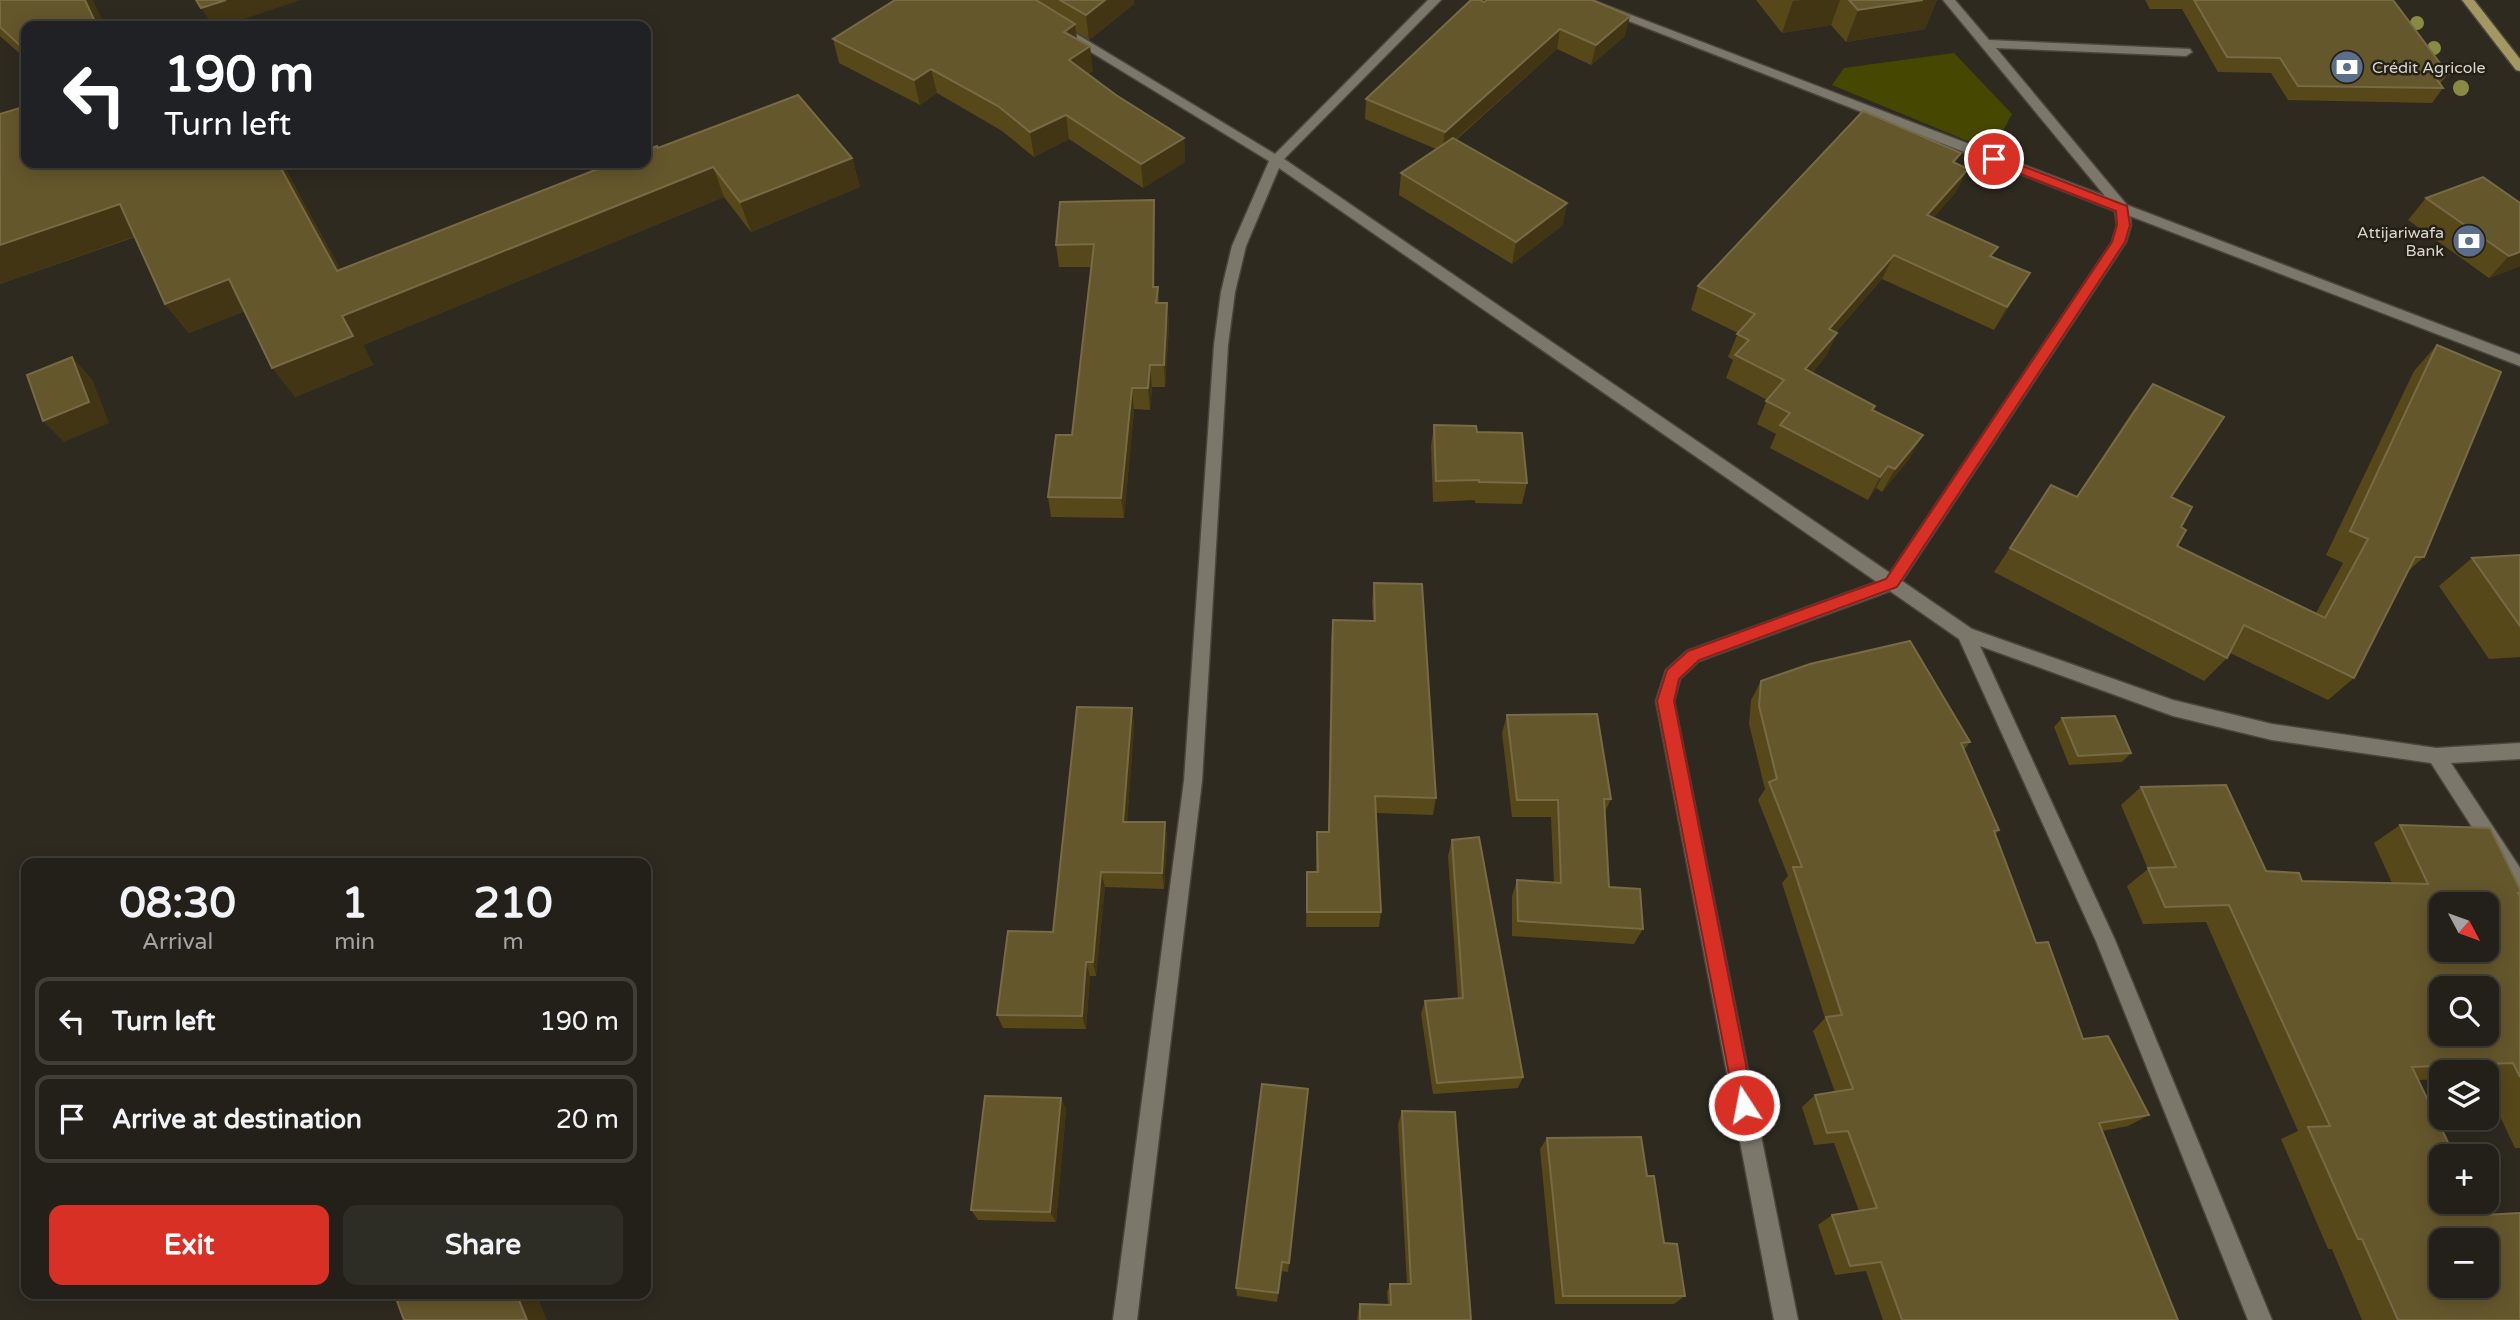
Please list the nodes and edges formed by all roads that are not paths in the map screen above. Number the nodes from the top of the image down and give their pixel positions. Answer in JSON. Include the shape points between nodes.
{"nodes":[{"id":1,"x":1435,"y":0,"type":"edge"},
{"id":2,"x":1581,"y":0,"type":"edge"},
{"id":3,"x":1628,"y":0,"type":"edge"},
{"id":4,"x":1949,"y":0,"type":"edge"},
{"id":5,"x":2469,"y":0,"type":"edge"},
{"id":6,"x":1611,"y":12,"type":"junction"},
{"id":7,"x":1042,"y":19,"type":"edge"},
{"id":8,"x":1985,"y":44,"type":"junction"},
{"id":9,"x":2186,"y":52,"type":"dead end"},
{"id":10,"x":2520,"y":67,"type":"edge"},
{"id":11,"x":1276,"y":160,"type":"junction"},
{"id":12,"x":2122,"y":208,"type":"junction"},
{"id":13,"x":2520,"y":361,"type":"edge"},
{"id":14,"x":1892,"y":583,"type":"junction"},
{"id":15,"x":1966,"y":634,"type":"junction"},
{"id":16,"x":2520,"y":751,"type":"edge"},
{"id":17,"x":2436,"y":756,"type":"junction"},
{"id":18,"x":2520,"y":885,"type":"edge"},
{"id":19,"x":1125,"y":1320,"type":"edge"},
{"id":20,"x":1786,"y":1320,"type":"edge"},
{"id":21,"x":2260,"y":1320,"type":"edge"}],
"edges":[{"from":1,"to":11,"type":"street"},
{"from":2,"to":6,"type":"street"},
{"from":3,"to":6,"type":"street"},
{"from":4,"to":8,"type":"street"},
{"from":5,"to":10,"type":"main road"},
{"from":6,"to":12,"type":"street"},
{"from":7,"to":11,"type":"street"},
{"from":8,"to":9,"type":"street"},
{"from":8,"to":12,"type":"street"},
{"from":11,"to":14,"type":"street"},
{"from":11,"to":19,"type":"street","via":[[1239,246],[1221,345],[1193,781]]},
{"from":12,"to":13,"type":"street"},
{"from":12,"to":14,"type":"street","via":[[2119,242]]},
{"from":14,"to":15,"type":"street"},
{"from":14,"to":20,"type":"street","via":[[1693,656],[1672,675],[1665,701]]},
{"from":15,"to":17,"type":"street","via":[[2173,708],[2272,732]]},
{"from":15,"to":21,"type":"street","via":[[2105,940]]},
{"from":16,"to":17,"type":"street"},
{"from":17,"to":18,"type":"street"}]}
